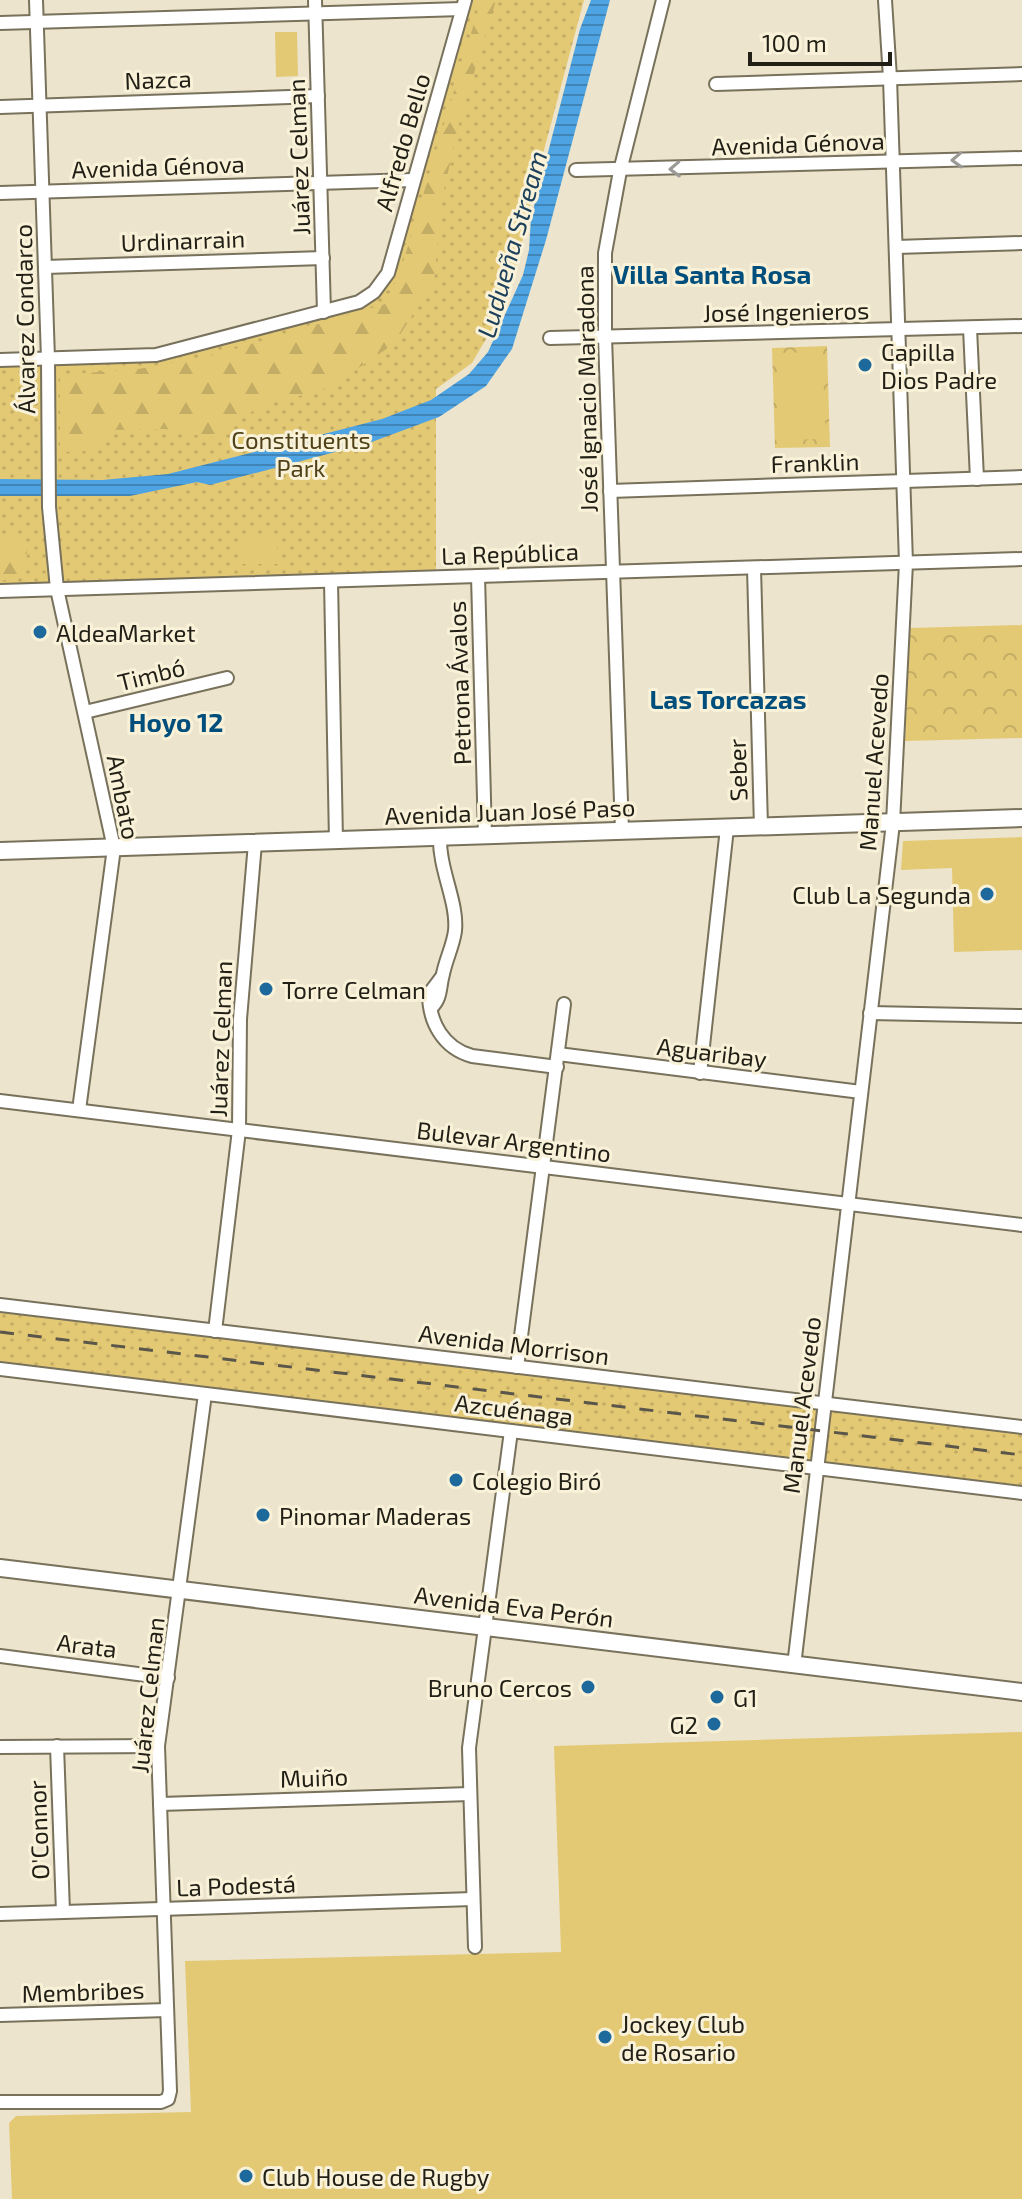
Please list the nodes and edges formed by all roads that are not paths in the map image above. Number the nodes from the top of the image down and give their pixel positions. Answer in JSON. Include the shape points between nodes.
{"nodes":[{"id":1,"x":36,"y":0,"type":"edge"},
{"id":2,"x":315,"y":0,"type":"edge"},
{"id":3,"x":663,"y":0,"type":"edge"},
{"id":4,"x":885,"y":0,"type":"edge"},
{"id":5,"x":464,"y":5,"type":"edge"},
{"id":6,"x":316,"y":14,"type":"junction"},
{"id":7,"x":37,"y":22,"type":"junction"},
{"id":8,"x":0,"y":23,"type":"edge"},
{"id":9,"x":1022,"y":74,"type":"edge"},
{"id":10,"x":890,"y":78,"type":"junction"},
{"id":11,"x":716,"y":84,"type":"dead end"},
{"id":12,"x":318,"y":96,"type":"junction"},
{"id":13,"x":40,"y":105,"type":"junction"},
{"id":14,"x":0,"y":107,"type":"edge"},
{"id":15,"x":1022,"y":158,"type":"edge"},
{"id":16,"x":893,"y":162,"type":"junction"},
{"id":17,"x":576,"y":170,"type":"dead end"},
{"id":18,"x":620,"y":171,"type":"junction"},
{"id":19,"x":413,"y":180,"type":"junction"},
{"id":20,"x":321,"y":183,"type":"junction"},
{"id":21,"x":43,"y":192,"type":"junction"},
{"id":22,"x":0,"y":193,"type":"edge"},
{"id":23,"x":1022,"y":243,"type":"edge"},
{"id":24,"x":896,"y":247,"type":"junction"},
{"id":25,"x":323,"y":258,"type":"junction"},
{"id":26,"x":45,"y":267,"type":"junction"},
{"id":27,"x":324,"y":312,"type":"junction"},
{"id":28,"x":1022,"y":326,"type":"edge"},
{"id":29,"x":970,"y":328,"type":"junction"},
{"id":30,"x":898,"y":330,"type":"junction"},
{"id":31,"x":605,"y":337,"type":"junction"},
{"id":32,"x":550,"y":338,"type":"dead end"},
{"id":33,"x":48,"y":359,"type":"junction"},
{"id":34,"x":0,"y":360,"type":"edge"},
{"id":35,"x":1022,"y":477,"type":"edge"},
{"id":36,"x":977,"y":479,"type":"junction"},
{"id":37,"x":903,"y":481,"type":"junction"},
{"id":38,"x":610,"y":491,"type":"junction"},
{"id":39,"x":1022,"y":559,"type":"edge"},
{"id":40,"x":906,"y":563,"type":"junction"},
{"id":41,"x":754,"y":568,"type":"junction"},
{"id":42,"x":613,"y":572,"type":"junction"},
{"id":43,"x":478,"y":576,"type":"junction"},
{"id":44,"x":331,"y":581,"type":"junction"},
{"id":45,"x":57,"y":589,"type":"junction"},
{"id":46,"x":0,"y":591,"type":"edge"},
{"id":47,"x":227,"y":678,"type":"dead end"},
{"id":48,"x":85,"y":712,"type":"junction"},
{"id":49,"x":1022,"y":818,"type":"edge"},
{"id":50,"x":893,"y":823,"type":"junction"},
{"id":51,"x":761,"y":827,"type":"junction"},
{"id":52,"x":727,"y":828,"type":"junction"},
{"id":53,"x":622,"y":831,"type":"junction"},
{"id":54,"x":485,"y":836,"type":"junction"},
{"id":55,"x":440,"y":837,"type":"junction"},
{"id":56,"x":336,"y":841,"type":"junction"},
{"id":57,"x":255,"y":843,"type":"junction"},
{"id":58,"x":114,"y":848,"type":"junction"},
{"id":59,"x":0,"y":851,"type":"edge"},
{"id":60,"x":564,"y":1004,"type":"dead end"},
{"id":61,"x":870,"y":1013,"type":"junction"},
{"id":62,"x":1022,"y":1016,"type":"edge"},
{"id":63,"x":557,"y":1060,"type":"junction"},
{"id":64,"x":700,"y":1073,"type":"junction"},
{"id":65,"x":861,"y":1092,"type":"junction"},
{"id":66,"x":0,"y":1101,"type":"edge"},
{"id":67,"x":79,"y":1110,"type":"junction"},
{"id":68,"x":239,"y":1130,"type":"junction"},
{"id":69,"x":543,"y":1167,"type":"junction"},
{"id":70,"x":847,"y":1203,"type":"junction"},
{"id":71,"x":1022,"y":1225,"type":"edge"},
{"id":72,"x":0,"y":1305,"type":"edge"},
{"id":73,"x":215,"y":1331,"type":"junction"},
{"id":74,"x":517,"y":1367,"type":"junction"},
{"id":75,"x":0,"y":1369,"type":"edge"},
{"id":76,"x":205,"y":1394,"type":"junction"},
{"id":77,"x":824,"y":1403,"type":"junction"},
{"id":78,"x":1022,"y":1427,"type":"edge"},
{"id":79,"x":511,"y":1431,"type":"junction"},
{"id":80,"x":816,"y":1468,"type":"junction"},
{"id":81,"x":1022,"y":1493,"type":"edge"},
{"id":82,"x":0,"y":1568,"type":"edge"},
{"id":83,"x":180,"y":1589,"type":"junction"},
{"id":84,"x":486,"y":1626,"type":"junction"},
{"id":85,"x":0,"y":1656,"type":"edge"},
{"id":86,"x":794,"y":1666,"type":"junction"},
{"id":87,"x":168,"y":1678,"type":"junction"},
{"id":88,"x":1022,"y":1692,"type":"edge"},
{"id":89,"x":57,"y":1746,"type":"junction"},
{"id":90,"x":158,"y":1746,"type":"junction"},
{"id":91,"x":0,"y":1747,"type":"edge"},
{"id":92,"x":470,"y":1794,"type":"junction"},
{"id":93,"x":160,"y":1804,"type":"junction"},
{"id":94,"x":473,"y":1899,"type":"junction"},
{"id":95,"x":164,"y":1909,"type":"junction"},
{"id":96,"x":63,"y":1912,"type":"junction"},
{"id":97,"x":0,"y":1914,"type":"edge"},
{"id":98,"x":475,"y":1947,"type":"dead end"},
{"id":99,"x":167,"y":2010,"type":"junction"},
{"id":100,"x":0,"y":2015,"type":"edge"},
{"id":101,"x":0,"y":2102,"type":"edge"}],
"edges":[{"from":1,"to":7,"type":"street","name":"Álvarez Condarco"},
{"from":2,"to":6,"type":"street","name":"Juárez Celman"},
{"from":3,"to":18,"type":"street","name":"José Ignacio Maradona"},
{"from":4,"to":10,"type":"street","name":"Manuel Acevedo"},
{"from":5,"to":6,"type":"street"},
{"from":5,"to":19,"type":"street","name":"Alfredo Bello"},
{"from":6,"to":7,"type":"street"},
{"from":6,"to":12,"type":"street","name":"Juárez Celman"},
{"from":7,"to":8,"type":"street"},
{"from":7,"to":13,"type":"street","name":"Álvarez Condarco"},
{"from":9,"to":10,"type":"street"},
{"from":10,"to":11,"type":"street"},
{"from":10,"to":16,"type":"street","name":"Manuel Acevedo"},
{"from":12,"to":13,"type":"street","name":"Nazca"},
{"from":12,"to":20,"type":"street","name":"Juárez Celman"},
{"from":13,"to":14,"type":"street","name":"Nazca"},
{"from":13,"to":21,"type":"street","name":"Álvarez Condarco"},
{"from":15,"to":16,"type":"street","name":"Avenida Génova","one_way":true},
{"from":16,"to":18,"type":"street","name":"Avenida Génova","one_way":true},
{"from":16,"to":24,"type":"street","name":"Manuel Acevedo"},
{"from":17,"to":18,"type":"street","name":"Avenida Génova"},
{"from":18,"to":31,"type":"street","name":"José Ignacio Maradona","via":[[605,253]]},
{"from":19,"to":20,"type":"street","name":"Avenida Génova"},
{"from":19,"to":27,"type":"street","name":"Alfredo Bello","via":[[388,273],[359,302]]},
{"from":20,"to":21,"type":"street","name":"Avenida Génova"},
{"from":20,"to":25,"type":"street","name":"Juárez Celman"},
{"from":21,"to":22,"type":"street","name":"Avenida Génova"},
{"from":21,"to":26,"type":"street","name":"Álvarez Condarco"},
{"from":23,"to":24,"type":"street"},
{"from":24,"to":30,"type":"street","name":"Manuel Acevedo"},
{"from":25,"to":26,"type":"street","name":"Urdinarrain"},
{"from":25,"to":27,"type":"street","name":"Juárez Celman"},
{"from":26,"to":33,"type":"street","name":"Álvarez Condarco"},
{"from":27,"to":33,"type":"street","via":[[156,355]]},
{"from":28,"to":29,"type":"street","name":"José Ingenieros"},
{"from":29,"to":30,"type":"street","name":"José Ingenieros"},
{"from":29,"to":36,"type":"street"},
{"from":30,"to":31,"type":"street","name":"José Ingenieros"},
{"from":30,"to":37,"type":"street","name":"Manuel Acevedo"},
{"from":31,"to":32,"type":"street","name":"José Ingenieros"},
{"from":31,"to":38,"type":"street","name":"José Ignacio Maradona"},
{"from":33,"to":34,"type":"street"},
{"from":33,"to":45,"type":"street","name":"Álvarez Condarco","via":[[49,507]]},
{"from":35,"to":36,"type":"street","name":"Franklin"},
{"from":36,"to":37,"type":"street","name":"Franklin"},
{"from":37,"to":38,"type":"street","name":"Franklin"},
{"from":37,"to":40,"type":"street","name":"Manuel Acevedo"},
{"from":38,"to":42,"type":"street","name":"José Ignacio Maradona"},
{"from":39,"to":40,"type":"street","name":"La República"},
{"from":40,"to":41,"type":"street","name":"La República"},
{"from":40,"to":50,"type":"street","name":"Manuel Acevedo"},
{"from":41,"to":42,"type":"street","name":"La República"},
{"from":41,"to":51,"type":"street","name":"Seber"},
{"from":42,"to":43,"type":"street","name":"La República"},
{"from":42,"to":53,"type":"street","name":"José Ignacio Maradona"},
{"from":43,"to":44,"type":"street","name":"La República"},
{"from":43,"to":54,"type":"street","name":"Petrona Ávalos"},
{"from":44,"to":45,"type":"street","name":"La República"},
{"from":44,"to":56,"type":"street"},
{"from":45,"to":46,"type":"street","name":"La República"},
{"from":45,"to":48,"type":"street","name":"Ambato"},
{"from":47,"to":48,"type":"street","name":"Timbó"},
{"from":48,"to":58,"type":"street","name":"Ambato"},
{"from":49,"to":50,"type":"main road","name":"Avenida Juan José Paso"},
{"from":50,"to":51,"type":"main road","name":"Avenida Juan José Paso"},
{"from":50,"to":61,"type":"street","name":"Manuel Acevedo"},
{"from":51,"to":52,"type":"main road","name":"Avenida Juan José Paso"},
{"from":52,"to":53,"type":"main road","name":"Avenida Juan José Paso"},
{"from":52,"to":64,"type":"street","name":"Seber"},
{"from":53,"to":54,"type":"main road","name":"Avenida Juan José Paso"},
{"from":54,"to":55,"type":"main road","name":"Avenida Juan José Paso"},
{"from":55,"to":56,"type":"main road","name":"Avenida Juan José Paso"},
{"from":55,"to":63,"type":"street","name":"Aguaribay","via":[[455,932],[441,978],[431,989],[435,1025],[459,1053]]},
{"from":56,"to":57,"type":"main road","name":"Avenida Juan José Paso"},
{"from":57,"to":58,"type":"main road","name":"Avenida Juan José Paso"},
{"from":57,"to":68,"type":"street","name":"Juárez Celman","via":[[240,1019]]},
{"from":58,"to":59,"type":"main road","name":"Avenida Juan José Paso"},
{"from":58,"to":67,"type":"street","name":"Ambato"},
{"from":60,"to":63,"type":"street"},
{"from":61,"to":62,"type":"street"},
{"from":61,"to":65,"type":"street","name":"Manuel Acevedo"},
{"from":63,"to":64,"type":"street","name":"Aguaribay"},
{"from":63,"to":69,"type":"street"},
{"from":64,"to":65,"type":"street","name":"Aguaribay"},
{"from":65,"to":70,"type":"street","name":"Manuel Acevedo"},
{"from":66,"to":67,"type":"street","name":"Bulevar Argentino"},
{"from":67,"to":68,"type":"street","name":"Bulevar Argentino"},
{"from":68,"to":69,"type":"street","name":"Bulevar Argentino"},
{"from":68,"to":73,"type":"street","name":"Juárez Celman"},
{"from":69,"to":70,"type":"street","name":"Bulevar Argentino"},
{"from":69,"to":74,"type":"street"},
{"from":70,"to":71,"type":"street","name":"Bulevar Argentino"},
{"from":70,"to":77,"type":"street","name":"Manuel Acevedo"},
{"from":72,"to":73,"type":"street","name":"Avenida Morrison"},
{"from":73,"to":74,"type":"street","name":"Avenida Morrison"},
{"from":74,"to":77,"type":"street","name":"Avenida Morrison"},
{"from":75,"to":76,"type":"street","name":"Azcuénaga"},
{"from":76,"to":79,"type":"street","name":"Azcuénaga"},
{"from":76,"to":83,"type":"street","name":"Juárez Celman"},
{"from":77,"to":78,"type":"street","name":"Avenida Morrison"},
{"from":77,"to":80,"type":"street","name":"Manuel Acevedo"},
{"from":79,"to":80,"type":"street","name":"Azcuénaga"},
{"from":79,"to":84,"type":"street"},
{"from":80,"to":81,"type":"street","name":"Azcuénaga"},
{"from":80,"to":86,"type":"street","name":"Manuel Acevedo"},
{"from":82,"to":83,"type":"main road","name":"Avenida Eva Perón"},
{"from":83,"to":84,"type":"main road","name":"Avenida Eva Perón"},
{"from":83,"to":87,"type":"street","name":"Juárez Celman"},
{"from":84,"to":86,"type":"main road","name":"Avenida Eva Perón"},
{"from":84,"to":92,"type":"street","via":[[469,1748]]},
{"from":85,"to":87,"type":"street","name":"Arata"},
{"from":86,"to":88,"type":"main road","name":"Avenida Eva Perón"},
{"from":87,"to":90,"type":"street","name":"Juárez Celman"},
{"from":89,"to":90,"type":"street"},
{"from":89,"to":91,"type":"street"},
{"from":89,"to":96,"type":"street","name":"O'Connor"},
{"from":90,"to":93,"type":"street","name":"Juárez Celman"},
{"from":92,"to":93,"type":"street","name":"Muiño"},
{"from":92,"to":94,"type":"street"},
{"from":93,"to":95,"type":"street","name":"Juárez Celman"},
{"from":94,"to":95,"type":"street","name":"La Podestá"},
{"from":94,"to":98,"type":"street"},
{"from":95,"to":96,"type":"street","name":"La Podestá"},
{"from":95,"to":99,"type":"street","name":"Juárez Celman"},
{"from":96,"to":97,"type":"street","name":"La Podestá"},
{"from":99,"to":100,"type":"street","name":"Membribes"},
{"from":99,"to":101,"type":"street","name":"Juárez Celman","via":[[168,2099]]}]}
